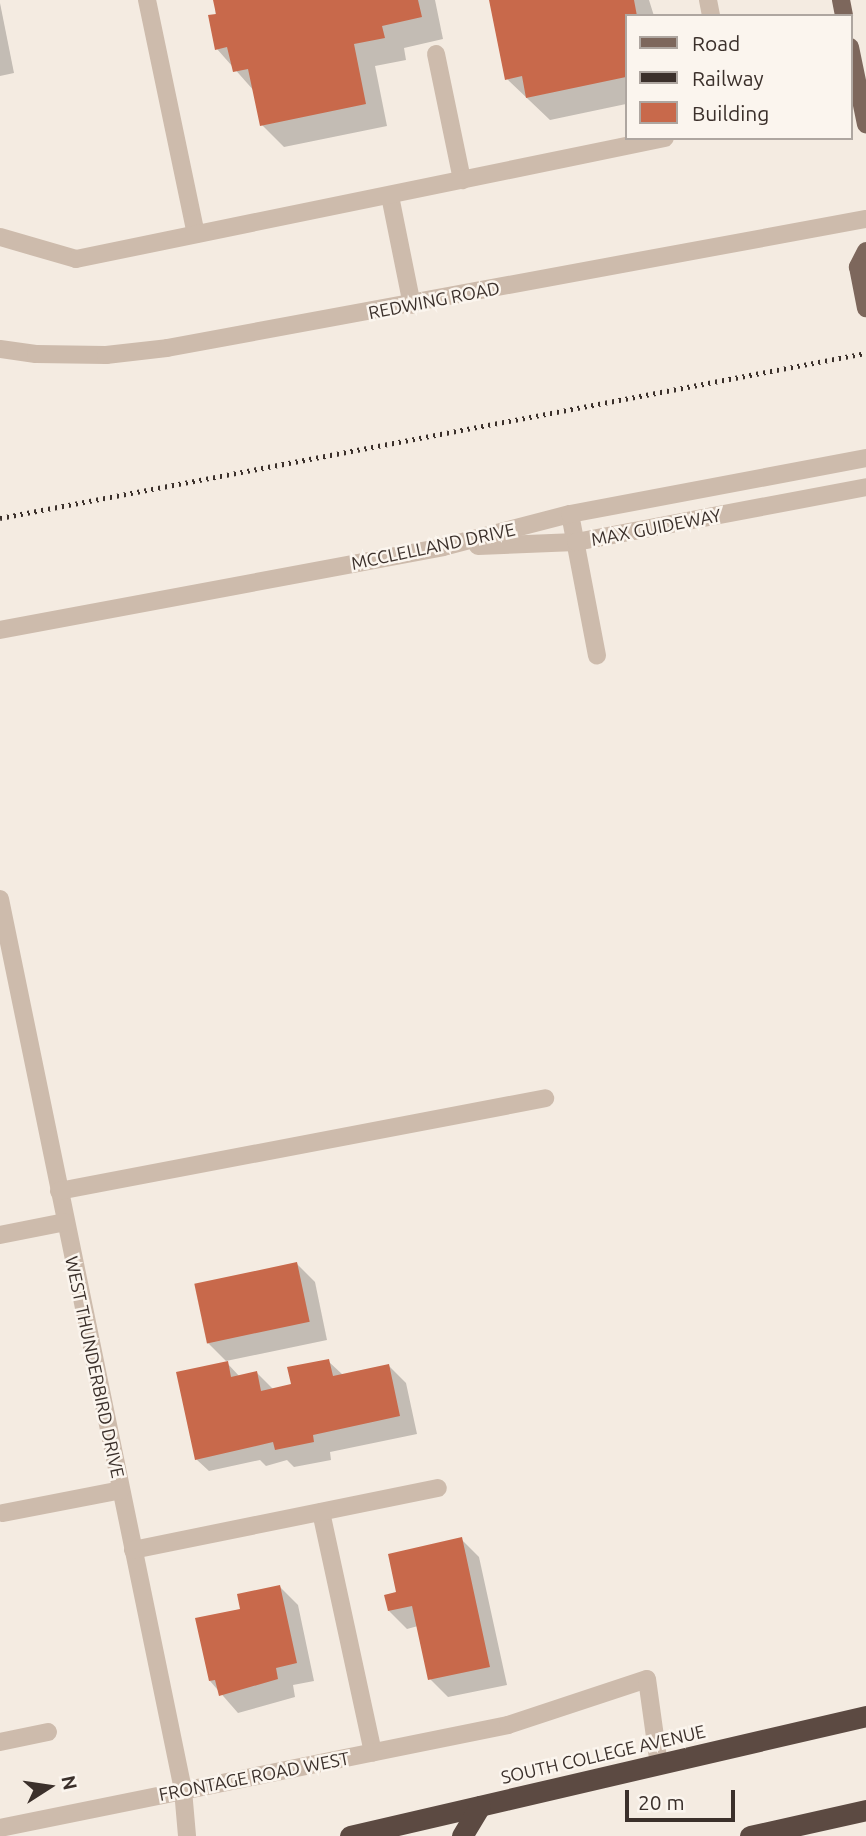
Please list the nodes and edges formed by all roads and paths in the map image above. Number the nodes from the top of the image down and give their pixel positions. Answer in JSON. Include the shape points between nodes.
{"nodes":[{"id":1,"x":147,"y":0,"type":"edge"},
{"id":2,"x":436,"y":54,"type":"dead end"},
{"id":3,"x":852,"y":57,"type":"edge"},
{"id":4,"x":866,"y":124,"type":"edge"},
{"id":5,"x":655,"y":140,"type":"edge"},
{"id":6,"x":462,"y":180,"type":"junction"},
{"id":7,"x":390,"y":196,"type":"junction"},
{"id":8,"x":866,"y":219,"type":"edge"},
{"id":9,"x":196,"y":234,"type":"junction"},
{"id":10,"x":0,"y":237,"type":"edge"},
{"id":11,"x":866,"y":251,"type":"edge"},
{"id":12,"x":412,"y":305,"type":"junction"},
{"id":13,"x":866,"y":308,"type":"edge"},
{"id":14,"x":0,"y":349,"type":"edge"},
{"id":15,"x":866,"y":458,"type":"edge"},
{"id":16,"x":866,"y":487,"type":"edge"},
{"id":17,"x":570,"y":514,"type":"junction"},
{"id":18,"x":576,"y":542,"type":"junction"},
{"id":19,"x":443,"y":547,"type":"junction"},
{"id":20,"x":0,"y":630,"type":"edge"},
{"id":21,"x":597,"y":655,"type":"dead end"},
{"id":22,"x":0,"y":900,"type":"edge"},
{"id":23,"x":545,"y":1098,"type":"dead end"},
{"id":24,"x":60,"y":1191,"type":"junction"},
{"id":25,"x":65,"y":1222,"type":"junction"},
{"id":26,"x":0,"y":1235,"type":"edge"},
{"id":27,"x":438,"y":1488,"type":"dead end"},
{"id":28,"x":121,"y":1490,"type":"junction"},
{"id":29,"x":321,"y":1512,"type":"junction"},
{"id":30,"x":3,"y":1513,"type":"dead end"},
{"id":31,"x":133,"y":1550,"type":"junction"},
{"id":32,"x":866,"y":1717,"type":"edge"},
{"id":33,"x":48,"y":1732,"type":"dead end"},
{"id":34,"x":0,"y":1742,"type":"edge"},
{"id":35,"x":373,"y":1752,"type":"junction"},
{"id":36,"x":659,"y":1765,"type":"junction"},
{"id":37,"x":183,"y":1790,"type":"junction"},
{"id":38,"x":480,"y":1806,"type":"junction"},
{"id":39,"x":866,"y":1810,"type":"edge"},
{"id":40,"x":0,"y":1828,"type":"edge"},
{"id":41,"x":187,"y":1836,"type":"edge"},
{"id":42,"x":351,"y":1836,"type":"edge"},
{"id":43,"x":462,"y":1836,"type":"edge"},
{"id":44,"x":750,"y":1836,"type":"edge"}],
"edges":[{"from":1,"to":9,"type":"street"},
{"from":2,"to":6,"type":"street"},
{"from":3,"to":4,"type":"main road"},
{"from":5,"to":6,"type":"street"},
{"from":6,"to":7,"type":"street"},
{"from":7,"to":9,"type":"street"},
{"from":7,"to":12,"type":"street"},
{"from":8,"to":12,"type":"street","name":"REDWING ROAD"},
{"from":9,"to":10,"type":"street","via":[[76,259]]},
{"from":11,"to":13,"type":"main road","via":[[858,267]]},
{"from":12,"to":14,"type":"street","name":"REDWING ROAD","via":[[106,355]]},
{"from":15,"to":17,"type":"street","name":"MCCLELLAND DRIVE"},
{"from":16,"to":18,"type":"street","name":"MAX GUIDEWAY"},
{"from":17,"to":18,"type":"street"},
{"from":17,"to":19,"type":"street","name":"MCCLELLAND DRIVE"},
{"from":18,"to":19,"type":"street","name":"MAX GUIDEWAY"},
{"from":18,"to":21,"type":"street"},
{"from":19,"to":20,"type":"street","name":"MCCLELLAND DRIVE"},
{"from":22,"to":24,"type":"street","name":"WEST THUNDERBIRD DRIVE"},
{"from":23,"to":24,"type":"street"},
{"from":24,"to":25,"type":"street","name":"WEST THUNDERBIRD DRIVE"},
{"from":25,"to":26,"type":"street"},
{"from":25,"to":28,"type":"street","name":"WEST THUNDERBIRD DRIVE"},
{"from":27,"to":29,"type":"street"},
{"from":28,"to":30,"type":"street"},
{"from":28,"to":31,"type":"street","name":"WEST THUNDERBIRD DRIVE"},
{"from":29,"to":31,"type":"street"},
{"from":29,"to":35,"type":"street"},
{"from":31,"to":37,"type":"street","name":"WEST THUNDERBIRD DRIVE"},
{"from":32,"to":36,"type":"highway","name":"SOUTH COLLEGE AVENUE"},
{"from":33,"to":34,"type":"street"},
{"from":35,"to":36,"type":"street","name":"FRONTAGE ROAD WEST","via":[[508,1725],[647,1679]]},
{"from":35,"to":37,"type":"street","name":"FRONTAGE ROAD WEST"},
{"from":36,"to":38,"type":"highway","name":"SOUTH COLLEGE AVENUE"},
{"from":37,"to":40,"type":"street","name":"FRONTAGE ROAD WEST"},
{"from":37,"to":41,"type":"street","name":"WEST THUNDERBIRD DRIVE"},
{"from":38,"to":42,"type":"highway","name":"SOUTH COLLEGE AVENUE"},
{"from":38,"to":43,"type":"highway"},
{"from":39,"to":44,"type":"highway"}]}
